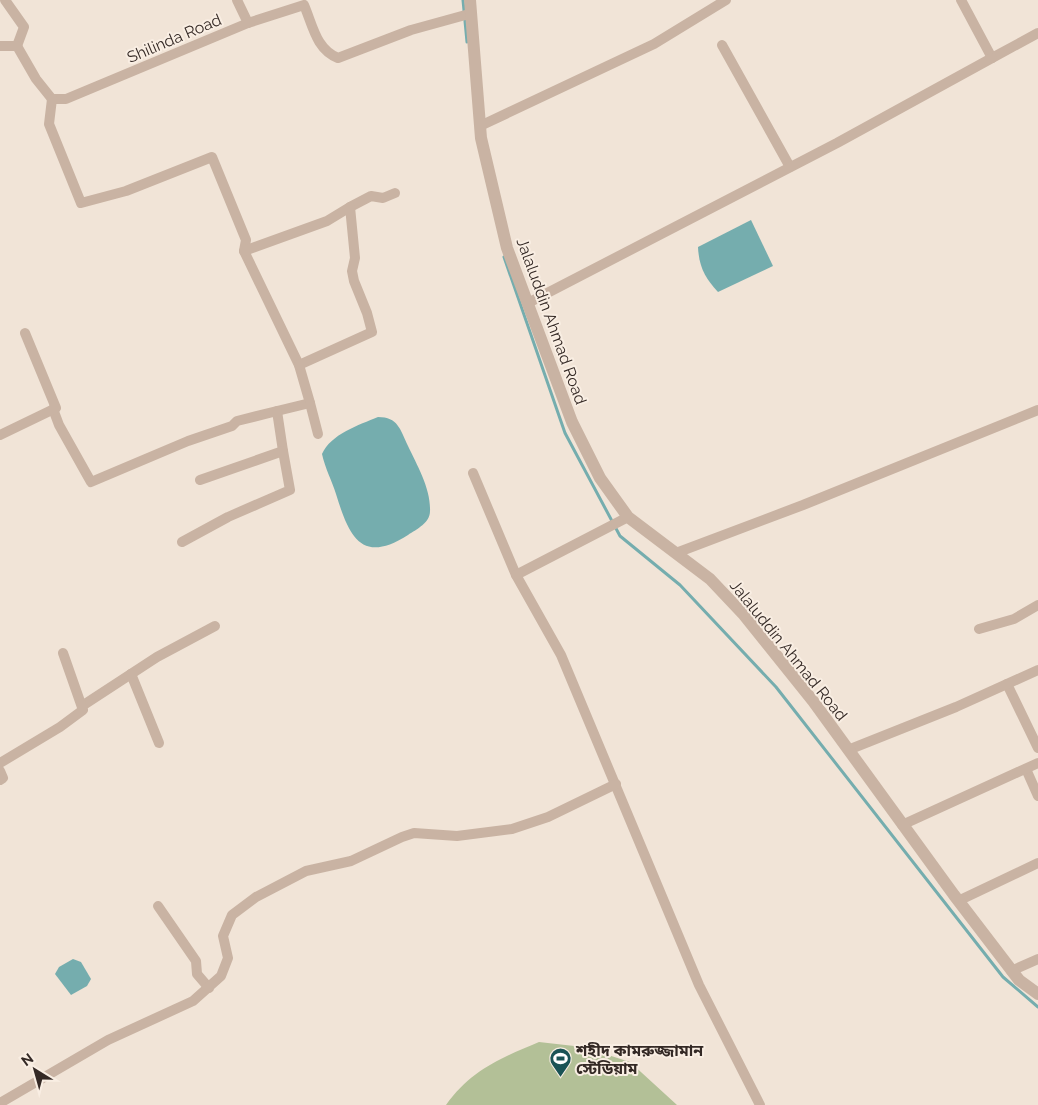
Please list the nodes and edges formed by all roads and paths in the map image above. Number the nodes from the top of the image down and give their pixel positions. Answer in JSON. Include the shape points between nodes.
{"nodes":[{"id":1,"x":5,"y":0,"type":"edge"},
{"id":2,"x":237,"y":0,"type":"edge"},
{"id":3,"x":470,"y":0,"type":"edge"},
{"id":4,"x":726,"y":0,"type":"edge"},
{"id":5,"x":961,"y":0,"type":"edge"},
{"id":6,"x":712,"y":3,"type":"edge"},
{"id":7,"x":469,"y":14,"type":"junction"},
{"id":8,"x":248,"y":23,"type":"junction"},
{"id":9,"x":1038,"y":33,"type":"edge"},
{"id":10,"x":722,"y":45,"type":"dead end"},
{"id":11,"x":0,"y":46,"type":"edge"},
{"id":12,"x":17,"y":46,"type":"junction"},
{"id":13,"x":992,"y":58,"type":"junction"},
{"id":14,"x":52,"y":99,"type":"junction"},
{"id":15,"x":480,"y":126,"type":"junction"},
{"id":16,"x":790,"y":167,"type":"junction"},
{"id":17,"x":394,"y":193,"type":"dead end"},
{"id":18,"x":350,"y":206,"type":"junction"},
{"id":19,"x":244,"y":251,"type":"junction"},
{"id":20,"x":528,"y":303,"type":"junction"},
{"id":21,"x":25,"y":333,"type":"dead end"},
{"id":22,"x":299,"y":365,"type":"junction"},
{"id":23,"x":310,"y":403,"type":"junction"},
{"id":24,"x":53,"y":409,"type":"junction"},
{"id":25,"x":1038,"y":410,"type":"edge"},
{"id":26,"x":277,"y":411,"type":"junction"},
{"id":27,"x":318,"y":434,"type":"dead end"},
{"id":28,"x":0,"y":435,"type":"edge"},
{"id":29,"x":283,"y":451,"type":"junction"},
{"id":30,"x":473,"y":473,"type":"dead end"},
{"id":31,"x":200,"y":480,"type":"dead end"},
{"id":32,"x":628,"y":517,"type":"junction"},
{"id":33,"x":182,"y":542,"type":"dead end"},
{"id":34,"x":676,"y":553,"type":"junction"},
{"id":35,"x":516,"y":575,"type":"junction"},
{"id":36,"x":1038,"y":606,"type":"edge"},
{"id":37,"x":215,"y":626,"type":"dead end"},
{"id":38,"x":979,"y":629,"type":"dead end"},
{"id":39,"x":63,"y":653,"type":"dead end"},
{"id":40,"x":1038,"y":670,"type":"edge"},
{"id":41,"x":131,"y":674,"type":"junction"},
{"id":42,"x":1007,"y":684,"type":"junction"},
{"id":43,"x":82,"y":706,"type":"junction"},
{"id":44,"x":159,"y":743,"type":"dead end"},
{"id":45,"x":1038,"y":748,"type":"edge"},
{"id":46,"x":848,"y":750,"type":"junction"},
{"id":47,"x":0,"y":763,"type":"edge"},
{"id":48,"x":1038,"y":763,"type":"edge"},
{"id":49,"x":1026,"y":770,"type":"junction"},
{"id":50,"x":0,"y":771,"type":"edge"},
{"id":51,"x":0,"y":780,"type":"edge"},
{"id":52,"x":616,"y":784,"type":"junction"},
{"id":53,"x":1038,"y":796,"type":"edge"},
{"id":54,"x":902,"y":825,"type":"junction"},
{"id":55,"x":1038,"y":863,"type":"edge"},
{"id":56,"x":958,"y":901,"type":"junction"},
{"id":57,"x":158,"y":906,"type":"dead end"},
{"id":58,"x":1038,"y":959,"type":"edge"},
{"id":59,"x":1011,"y":971,"type":"junction"},
{"id":60,"x":209,"y":988,"type":"junction"},
{"id":61,"x":1038,"y":994,"type":"edge"},
{"id":62,"x":0,"y":1103,"type":"edge"},
{"id":63,"x":760,"y":1105,"type":"edge"}],
"edges":[{"from":1,"to":12,"type":"street","via":[[24,26]]},
{"from":2,"to":8,"type":"street"},
{"from":3,"to":7,"type":"street","name":"Jalaluddin Ahmad Road"},
{"from":4,"to":6,"type":"street"},
{"from":5,"to":13,"type":"street"},
{"from":6,"to":15,"type":"street","via":[[654,44]]},
{"from":7,"to":8,"type":"street","name":"Shilinda Road","via":[[411,30],[338,58],[327,54],[319,45],[304,5]]},
{"from":7,"to":15,"type":"street","name":"Jalaluddin Ahmad Road"},
{"from":8,"to":14,"type":"street","name":"Shilinda Road","via":[[66,99]]},
{"from":9,"to":13,"type":"street"},
{"from":10,"to":16,"type":"street"},
{"from":11,"to":12,"type":"street"},
{"from":12,"to":14,"type":"street"},
{"from":13,"to":16,"type":"street"},
{"from":14,"to":19,"type":"street","via":[[50,124],[81,203],[126,191],[212,157],[246,240]]},
{"from":15,"to":20,"type":"street","name":"Jalaluddin Ahmad Road","via":[[507,248]]},
{"from":16,"to":20,"type":"street"},
{"from":17,"to":18,"type":"street","via":[[383,198],[371,196]]},
{"from":18,"to":19,"type":"street","via":[[328,221]]},
{"from":18,"to":22,"type":"street","via":[[355,258],[352,271],[372,332]]},
{"from":19,"to":22,"type":"street"},
{"from":20,"to":32,"type":"street","name":"Jalaluddin Ahmad Road","via":[[572,422],[600,478]]},
{"from":21,"to":24,"type":"street","via":[[56,408]]},
{"from":22,"to":23,"type":"street"},
{"from":23,"to":26,"type":"street"},
{"from":23,"to":27,"type":"street"},
{"from":24,"to":26,"type":"street","via":[[91,482],[232,426],[237,421]]},
{"from":24,"to":28,"type":"street"},
{"from":25,"to":34,"type":"street"},
{"from":26,"to":29,"type":"street"},
{"from":29,"to":31,"type":"street"},
{"from":29,"to":33,"type":"street","via":[[290,490],[228,517]]},
{"from":30,"to":35,"type":"street"},
{"from":32,"to":34,"type":"street","name":"Jalaluddin Ahmad Road"},
{"from":32,"to":35,"type":"street"},
{"from":34,"to":46,"type":"street","name":"Jalaluddin Ahmad Road","via":[[710,579],[744,615]]},
{"from":35,"to":52,"type":"street","via":[[561,655]]},
{"from":36,"to":38,"type":"street","via":[[1014,619]]},
{"from":37,"to":41,"type":"street"},
{"from":39,"to":43,"type":"street"},
{"from":40,"to":42,"type":"street"},
{"from":41,"to":43,"type":"street"},
{"from":41,"to":44,"type":"street"},
{"from":42,"to":45,"type":"street"},
{"from":42,"to":46,"type":"street"},
{"from":43,"to":47,"type":"street","via":[[83,710],[60,728]]},
{"from":46,"to":54,"type":"street","name":"Jalaluddin Ahmad Road"},
{"from":48,"to":49,"type":"street"},
{"from":49,"to":53,"type":"street"},
{"from":49,"to":54,"type":"street"},
{"from":50,"to":51,"type":"street","via":[[4,778]]},
{"from":52,"to":60,"type":"street","via":[[548,817],[512,829],[457,836],[414,833],[351,861],[306,871],[256,897],[232,915],[223,936],[228,958],[221,976]]},
{"from":52,"to":63,"type":"street","via":[[699,985]]},
{"from":54,"to":56,"type":"street","name":"Jalaluddin Ahmad Road"},
{"from":55,"to":56,"type":"street"},
{"from":56,"to":59,"type":"street","name":"Jalaluddin Ahmad Road"},
{"from":57,"to":60,"type":"street","via":[[196,961],[197,974]]},
{"from":58,"to":59,"type":"street"},
{"from":59,"to":61,"type":"street","name":"Jalaluddin Ahmad Road"},
{"from":60,"to":62,"type":"street","via":[[193,1001],[108,1040]]}]}
